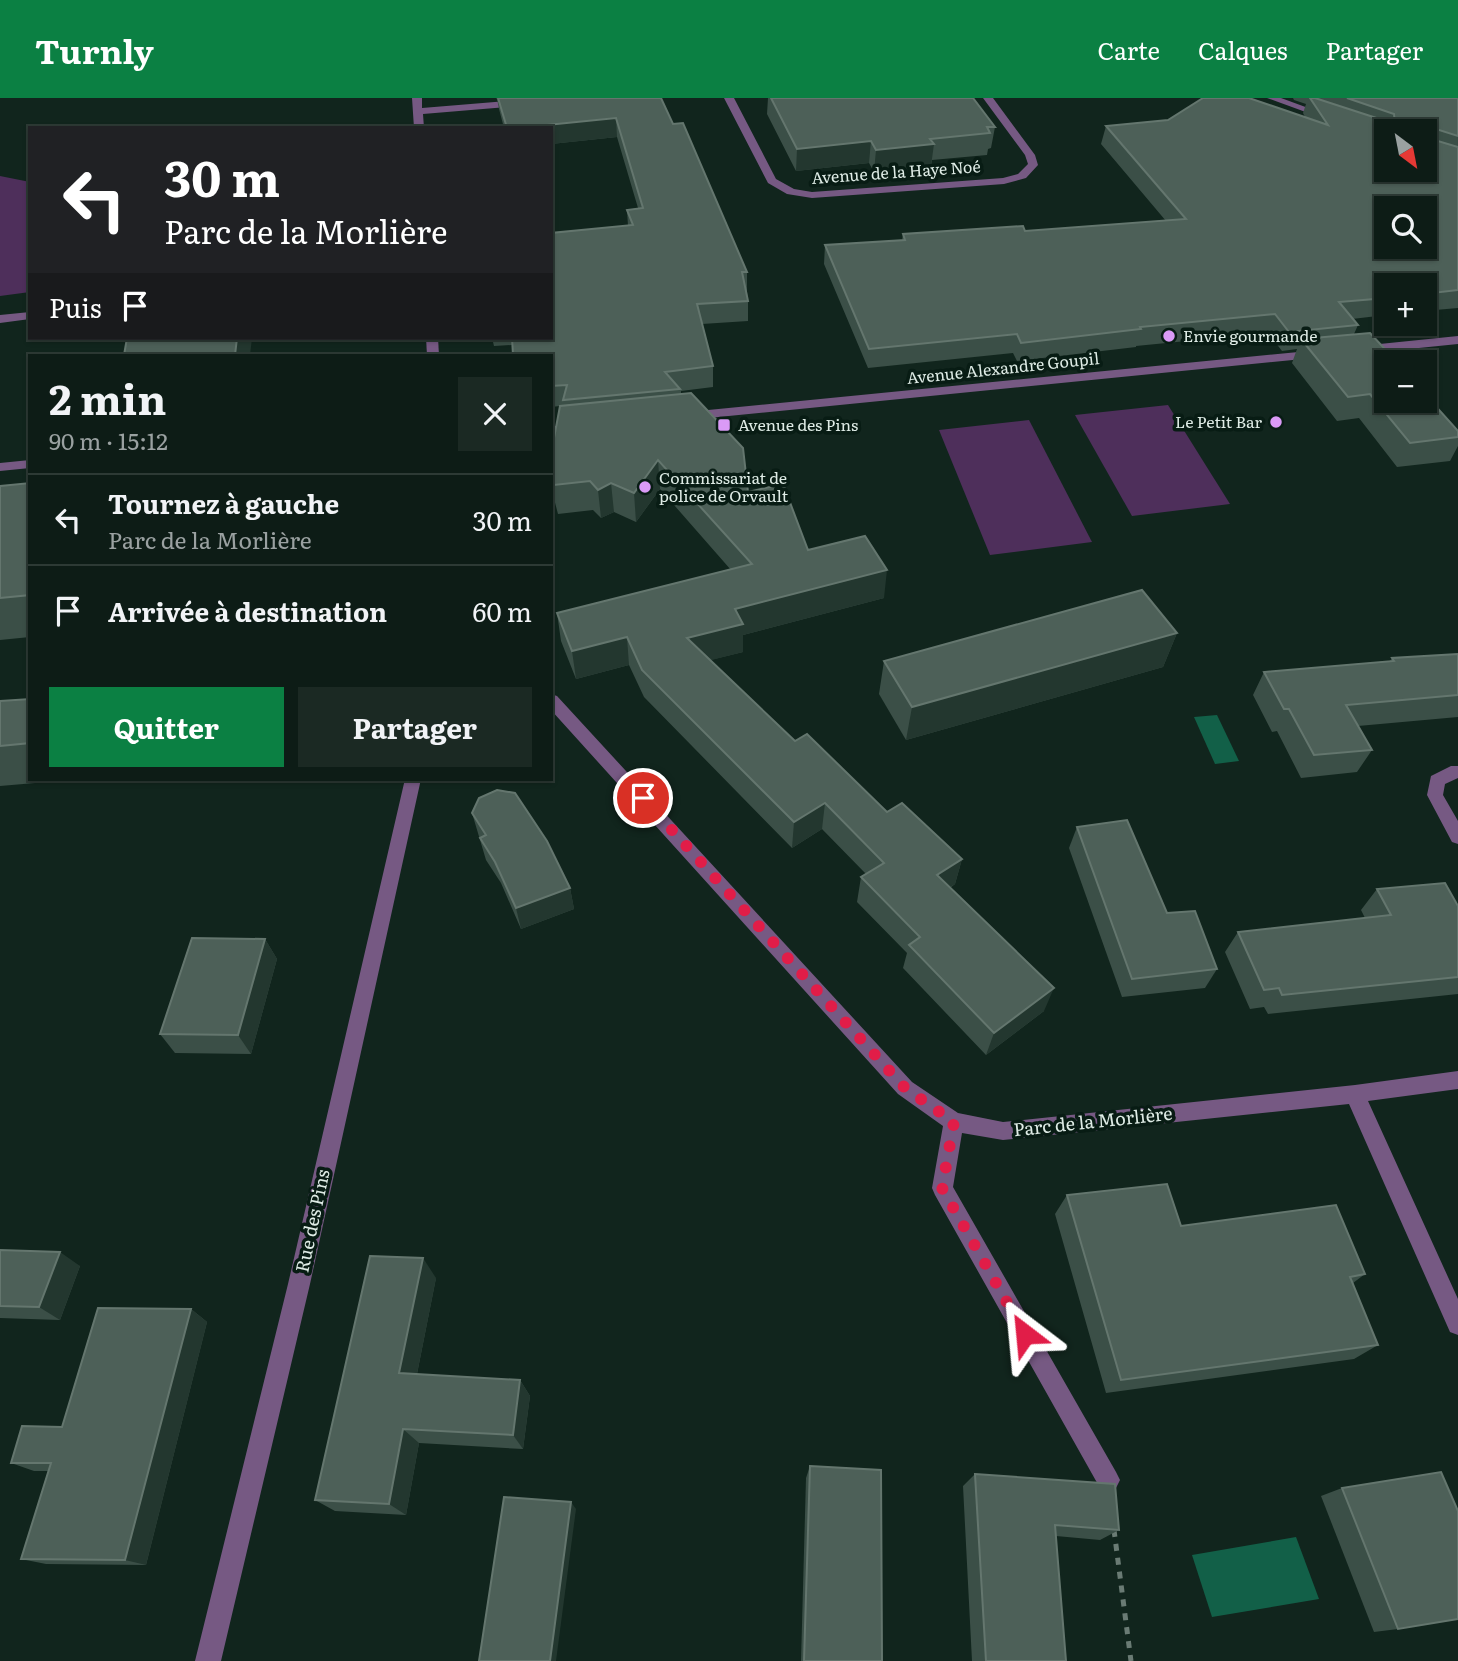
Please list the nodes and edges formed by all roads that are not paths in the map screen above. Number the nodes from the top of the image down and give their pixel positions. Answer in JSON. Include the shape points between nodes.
{"nodes":[{"id":1,"x":417,"y":98,"type":"edge"},
{"id":2,"x":729,"y":98,"type":"edge"},
{"id":3,"x":988,"y":98,"type":"edge"},
{"id":4,"x":1296,"y":98,"type":"edge"},
{"id":5,"x":1275,"y":99,"type":"edge"},
{"id":6,"x":531,"y":102,"type":"edge"},
{"id":7,"x":418,"y":111,"type":"junction"},
{"id":8,"x":1338,"y":121,"type":"edge"},
{"id":9,"x":419,"y":126,"type":"edge"},
{"id":10,"x":28,"y":315,"type":"edge"},
{"id":11,"x":0,"y":319,"type":"edge"},
{"id":12,"x":1458,"y":340,"type":"edge"},
{"id":13,"x":668,"y":418,"type":"edge"},
{"id":14,"x":28,"y":464,"type":"edge"},
{"id":15,"x":0,"y":467,"type":"edge"},
{"id":16,"x":553,"y":702,"type":"edge"},
{"id":17,"x":1458,"y":772,"type":"edge"},
{"id":18,"x":413,"y":781,"type":"edge"},
{"id":19,"x":1458,"y":837,"type":"edge"},
{"id":20,"x":1458,"y":1080,"type":"edge"},
{"id":21,"x":1355,"y":1094,"type":"junction"},
{"id":22,"x":954,"y":1122,"type":"junction"},
{"id":23,"x":1458,"y":1324,"type":"edge"},
{"id":24,"x":1108,"y":1480,"type":"edge"},
{"id":25,"x":208,"y":1661,"type":"edge"}],
"edges":[{"from":1,"to":7,"type":"street"},
{"from":2,"to":3,"type":"street","name":"Avenue de la Haye Noé","via":[[772,181],[791,192],[811,195],[1022,176],[1033,165],[1030,155]]},
{"from":4,"to":5,"type":"street"},
{"from":5,"to":8,"type":"street"},
{"from":6,"to":7,"type":"street"},
{"from":7,"to":9,"type":"street"},
{"from":10,"to":11,"type":"street"},
{"from":12,"to":13,"type":"street","name":"Avenue Alexandre Goupil"},
{"from":14,"to":15,"type":"street"},
{"from":16,"to":22,"type":"street","name":"Parc de la Morlière","via":[[905,1088]]},
{"from":17,"to":19,"type":"street","via":[[1437,781],[1435,795]]},
{"from":18,"to":25,"type":"street","name":"Rue des Pins"},
{"from":20,"to":21,"type":"street","name":"Parc de la Morlière"},
{"from":21,"to":22,"type":"street","name":"Parc de la Morlière","via":[[1003,1131]]},
{"from":21,"to":23,"type":"street"},
{"from":22,"to":24,"type":"street","via":[[942,1188]]}]}
